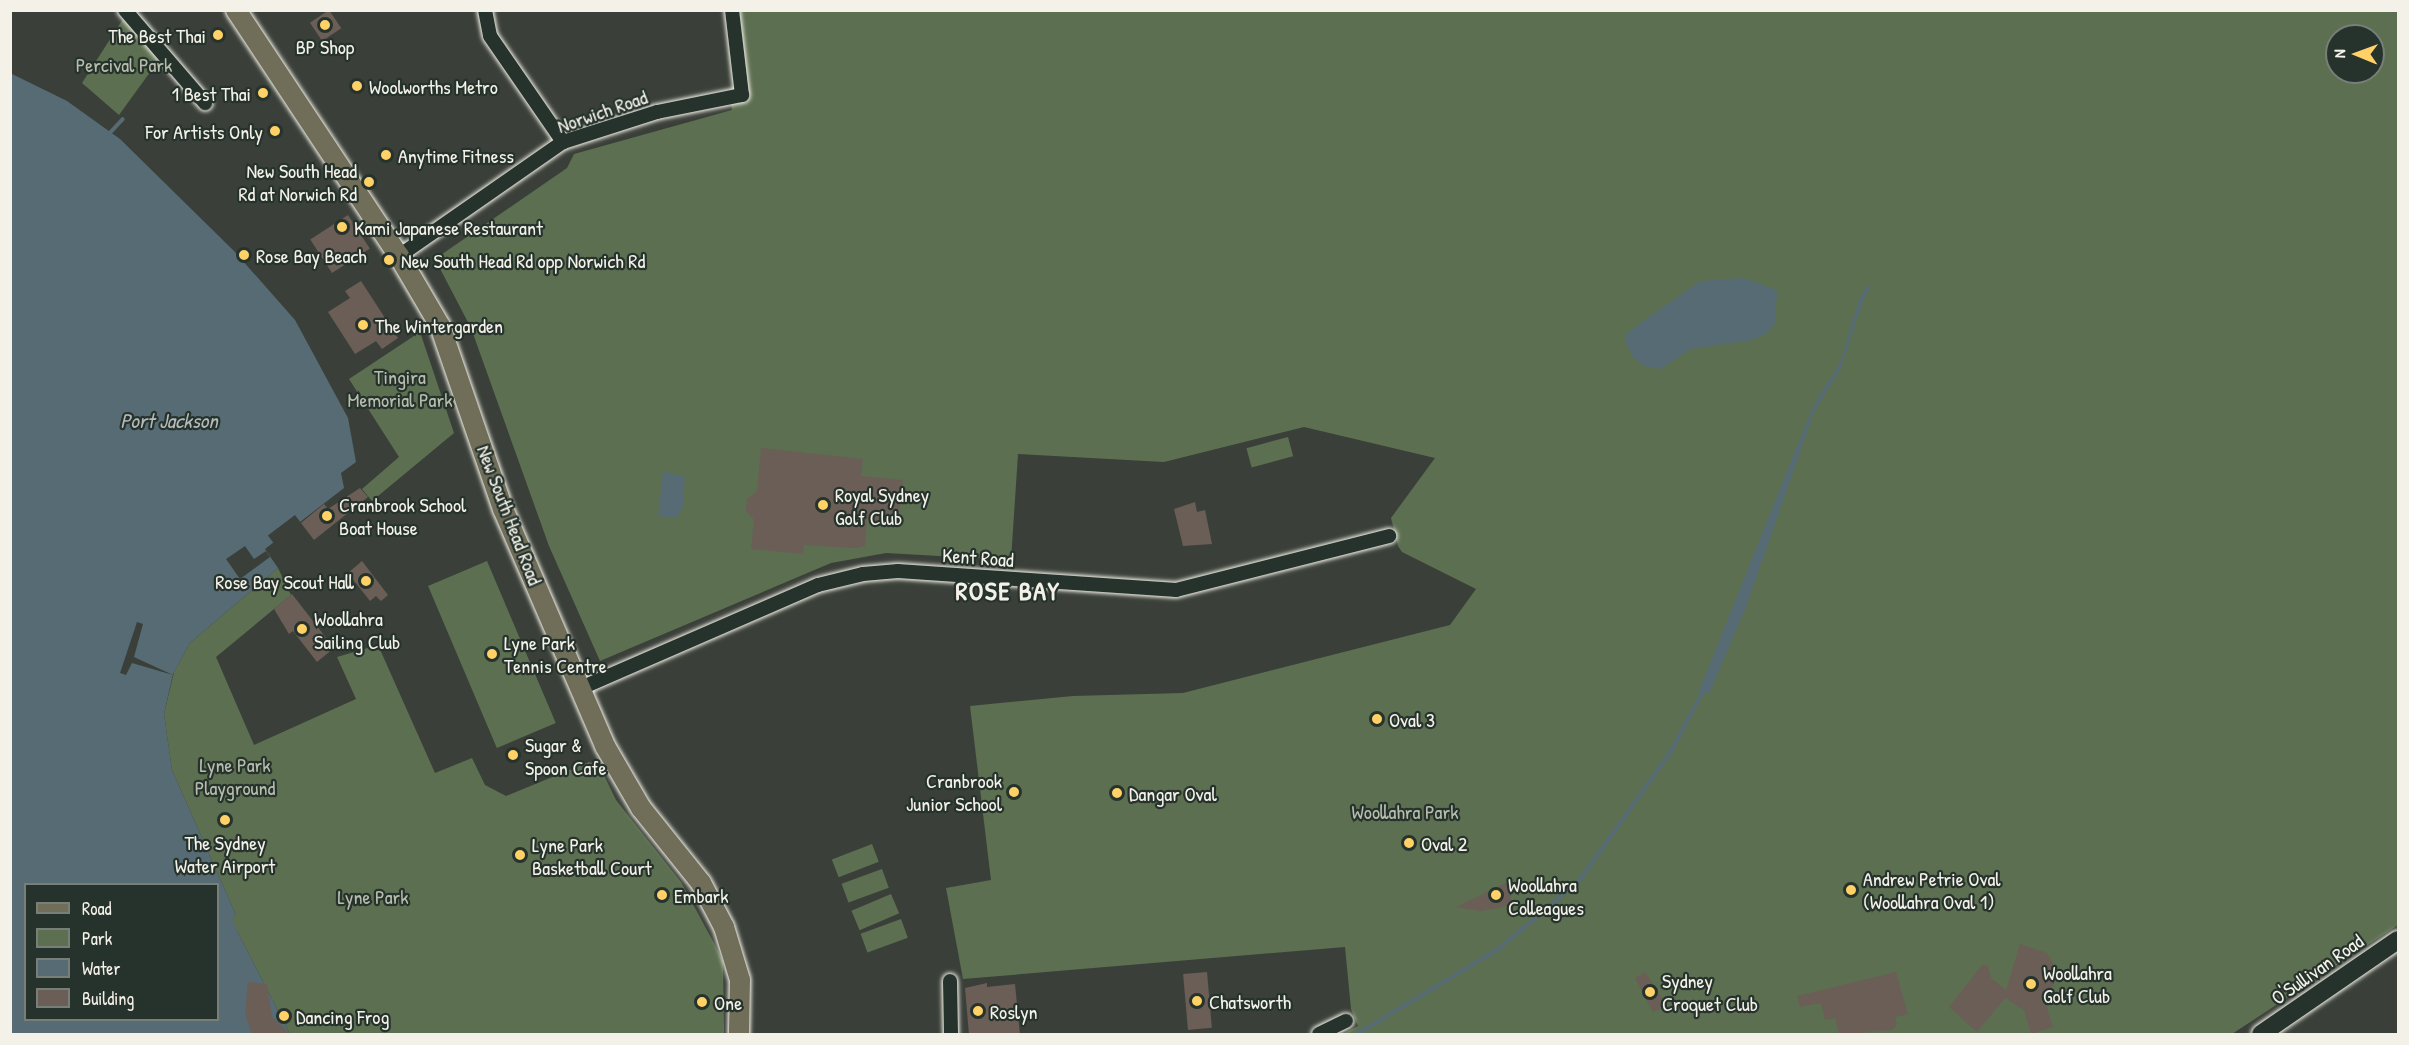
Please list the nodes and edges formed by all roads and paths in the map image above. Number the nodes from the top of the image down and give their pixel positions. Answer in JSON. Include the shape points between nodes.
{"nodes":[{"id":1,"x":125,"y":10,"type":"edge"},
{"id":2,"x":236,"y":10,"type":"edge"},
{"id":3,"x":485,"y":10,"type":"edge"},
{"id":4,"x":732,"y":10,"type":"edge"},
{"id":5,"x":206,"y":103,"type":"dead end"},
{"id":6,"x":563,"y":142,"type":"junction"},
{"id":7,"x":399,"y":256,"type":"junction"},
{"id":8,"x":1389,"y":536,"type":"dead end"},
{"id":9,"x":581,"y":688,"type":"junction"},
{"id":10,"x":2398,"y":940,"type":"edge"},
{"id":11,"x":950,"y":981,"type":"dead end"},
{"id":12,"x":1346,"y":1022,"type":"dead end"},
{"id":13,"x":739,"y":1035,"type":"edge"},
{"id":14,"x":951,"y":1035,"type":"edge"},
{"id":15,"x":1319,"y":1035,"type":"edge"},
{"id":16,"x":2261,"y":1035,"type":"edge"}],
"edges":[{"from":1,"to":5,"type":"street"},
{"from":2,"to":7,"type":"main road","name":"New South Head Road"},
{"from":3,"to":6,"type":"street","via":[[490,36]]},
{"from":4,"to":6,"type":"street","name":"Norwich Road","via":[[742,95],[657,112]]},
{"from":6,"to":7,"type":"street","name":"Norwich Road"},
{"from":7,"to":9,"type":"main road","name":"New South Head Road","via":[[447,341],[503,508]]},
{"from":8,"to":9,"type":"street","name":"Kent Road","via":[[1176,590],[898,571],[863,574],[818,585]]},
{"from":9,"to":13,"type":"main road","name":"New South Head Road","via":[[627,786],[687,861],[724,927],[740,980]]},
{"from":10,"to":16,"type":"main road","name":"O'Sullivan Road"},
{"from":11,"to":14,"type":"street"},
{"from":12,"to":15,"type":"street"}]}
